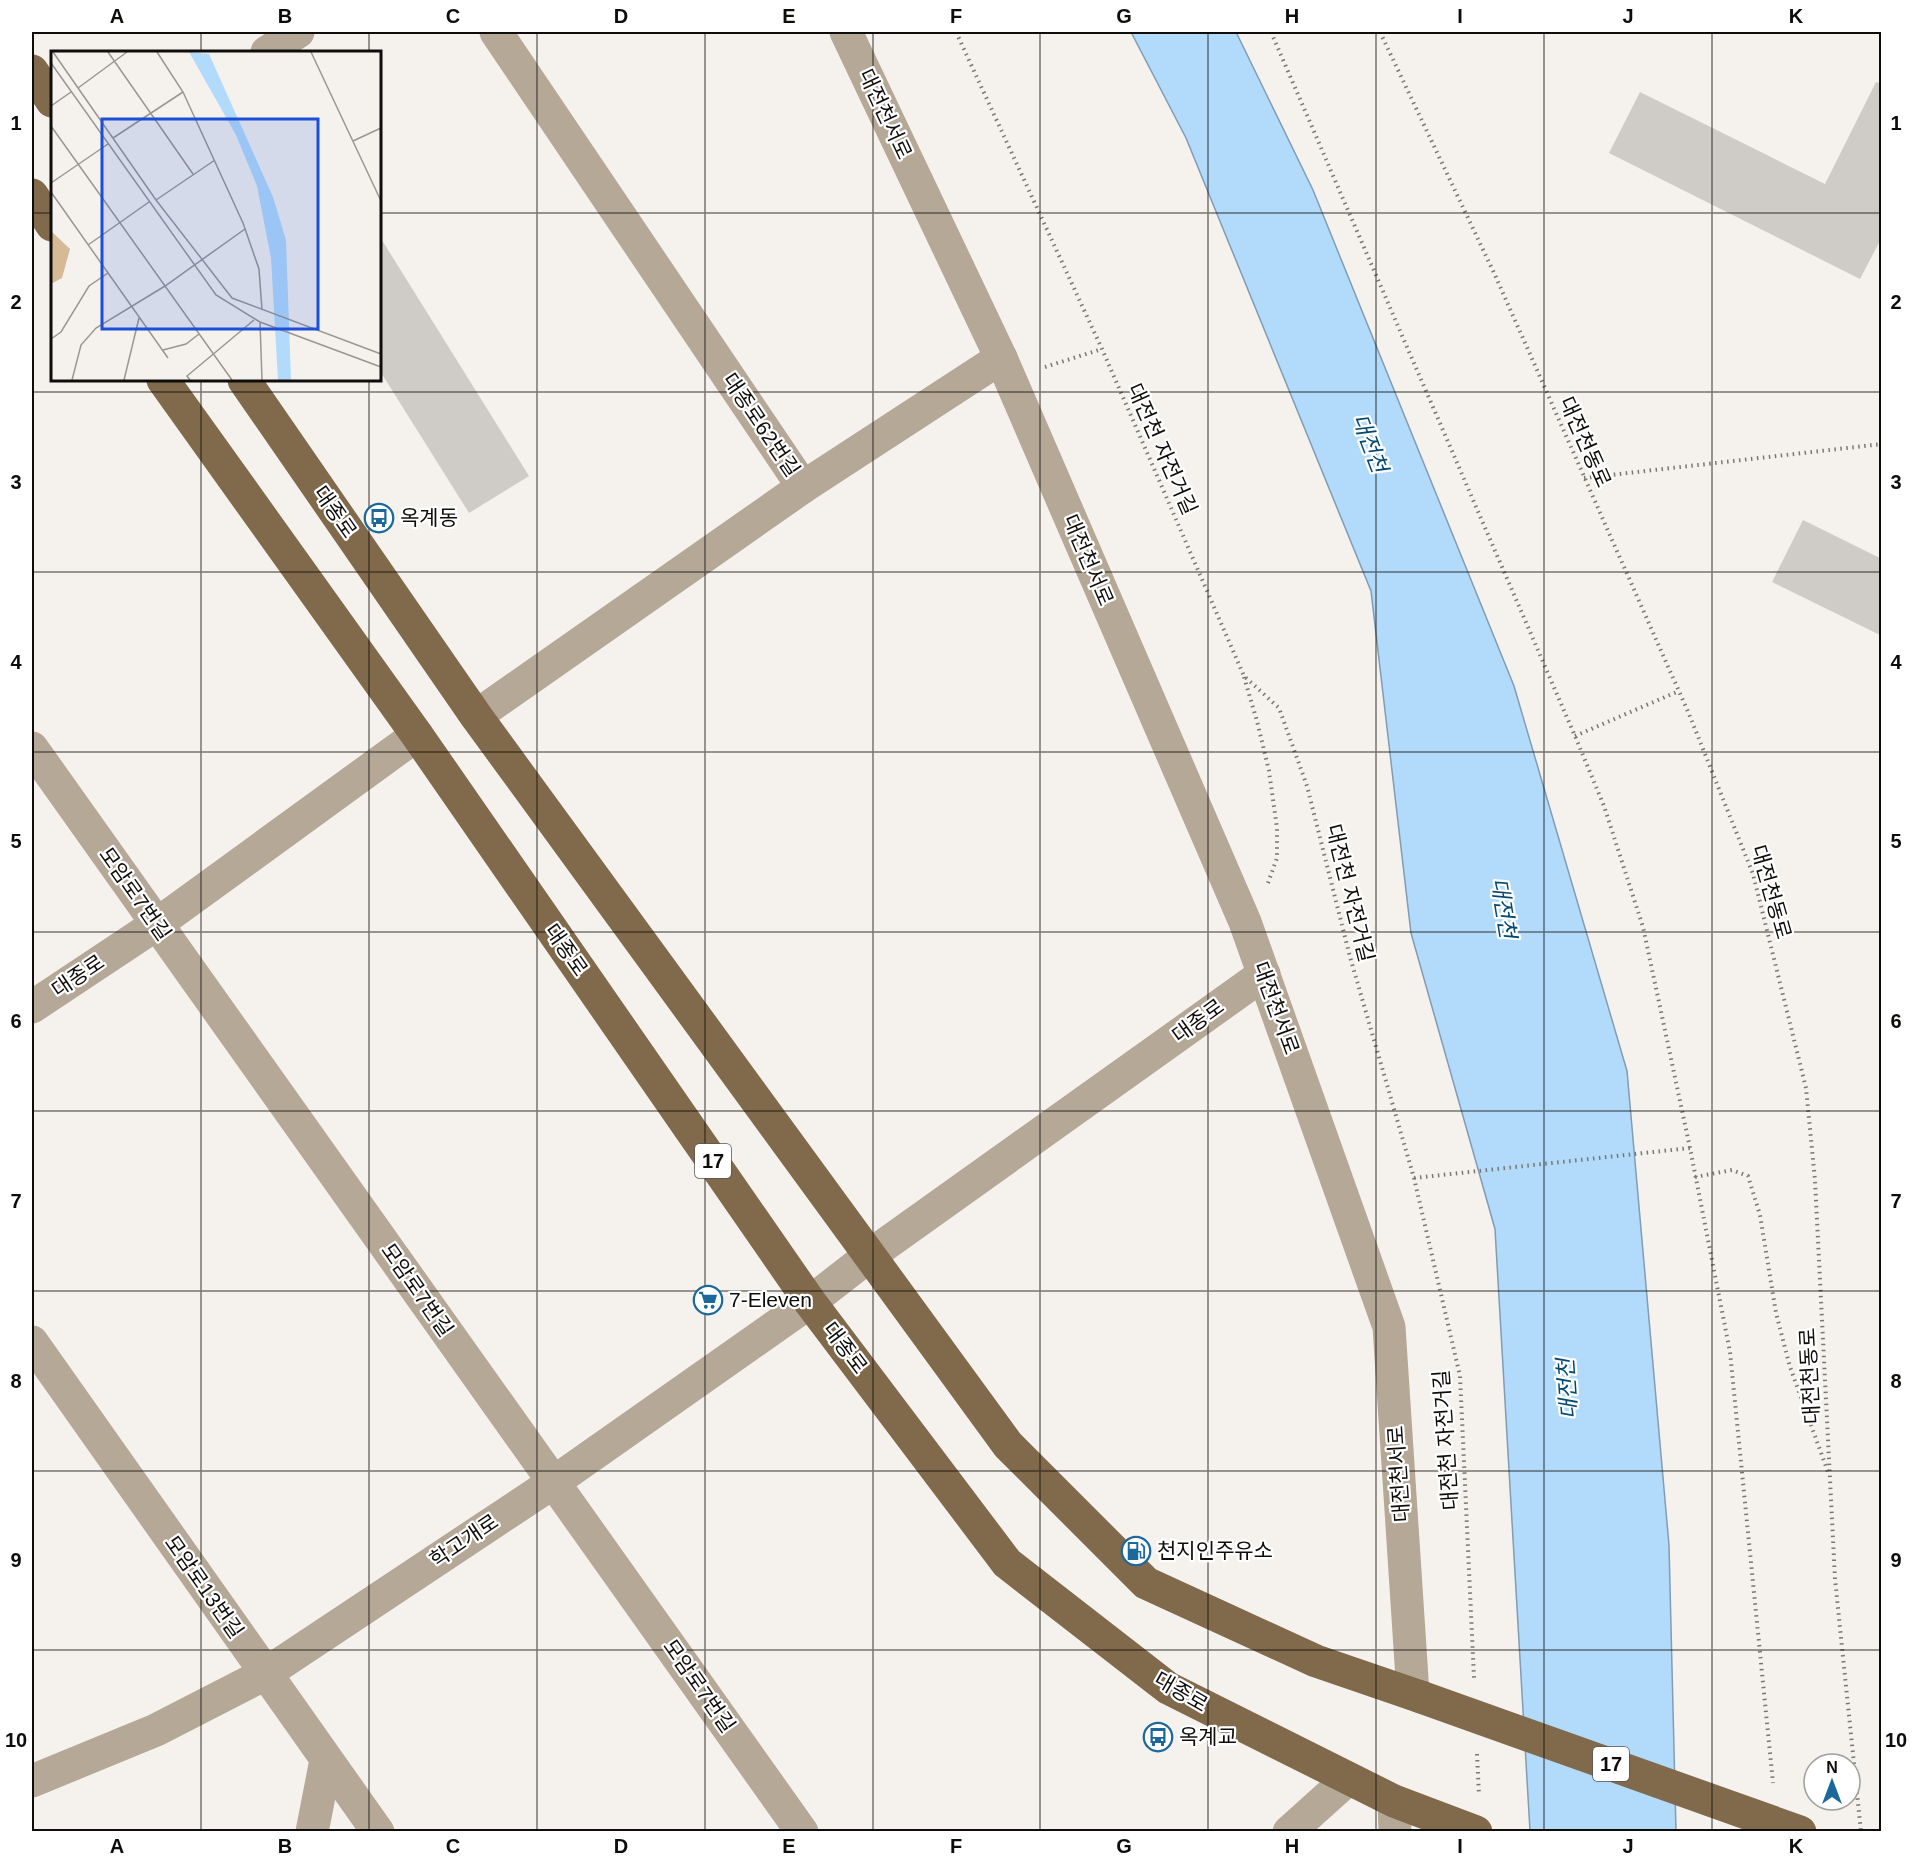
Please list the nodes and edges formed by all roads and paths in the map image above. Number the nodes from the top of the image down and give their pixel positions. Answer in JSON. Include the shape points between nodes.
{"nodes":[{"id":1,"x":298,"y":32,"type":"edge"},
{"id":2,"x":496,"y":32,"type":"edge"},
{"id":3,"x":846,"y":32,"type":"edge"},
{"id":4,"x":956,"y":32,"type":"edge"},
{"id":5,"x":1271,"y":32,"type":"edge"},
{"id":6,"x":1380,"y":32,"type":"edge"},
{"id":7,"x":269,"y":51,"type":"edge"},
{"id":8,"x":32,"y":72,"type":"edge"},
{"id":9,"x":51,"y":100,"type":"edge"},
{"id":10,"x":1102,"y":349,"type":"junction"},
{"id":11,"x":1001,"y":358,"type":"junction"},
{"id":12,"x":1053,"y":363,"type":"dead end"},
{"id":13,"x":164,"y":381,"type":"edge"},
{"id":14,"x":245,"y":381,"type":"edge"},
{"id":15,"x":1881,"y":444,"type":"edge"},
{"id":16,"x":1584,"y":478,"type":"junction"},
{"id":17,"x":803,"y":487,"type":"junction"},
{"id":18,"x":1244,"y":676,"type":"junction"},
{"id":19,"x":1679,"y":691,"type":"junction"},
{"id":20,"x":476,"y":716,"type":"junction"},
{"id":21,"x":417,"y":735,"type":"junction"},
{"id":22,"x":1575,"y":736,"type":"junction"},
{"id":23,"x":32,"y":748,"type":"edge"},
{"id":24,"x":1245,"y":922,"type":"junction"},
{"id":25,"x":157,"y":924,"type":"junction"},
{"id":26,"x":1264,"y":974,"type":"junction"},
{"id":27,"x":32,"y":1007,"type":"edge"},
{"id":28,"x":1690,"y":1148,"type":"junction"},
{"id":29,"x":1695,"y":1177,"type":"junction"},
{"id":30,"x":1414,"y":1178,"type":"junction"},
{"id":31,"x":869,"y":1256,"type":"junction"},
{"id":32,"x":810,"y":1302,"type":"junction"},
{"id":33,"x":36,"y":1359,"type":"edge"},
{"id":34,"x":1830,"y":1477,"type":"junction"},
{"id":35,"x":554,"y":1482,"type":"junction"},
{"id":36,"x":265,"y":1674,"type":"junction"},
{"id":37,"x":1474,"y":1689,"type":"dead end"},
{"id":38,"x":1417,"y":1695,"type":"junction"},
{"id":39,"x":1477,"y":1748,"type":"dead end"},
{"id":40,"x":326,"y":1760,"type":"junction"},
{"id":41,"x":1348,"y":1779,"type":"junction"},
{"id":42,"x":32,"y":1781,"type":"edge"},
{"id":43,"x":1773,"y":1786,"type":"dead end"},
{"id":44,"x":1479,"y":1796,"type":"dead end"},
{"id":45,"x":1395,"y":1816,"type":"edge"},
{"id":46,"x":312,"y":1832,"type":"edge"},
{"id":47,"x":378,"y":1832,"type":"edge"},
{"id":48,"x":802,"y":1832,"type":"edge"},
{"id":49,"x":1289,"y":1832,"type":"edge"},
{"id":50,"x":1476,"y":1832,"type":"edge"},
{"id":51,"x":1800,"y":1832,"type":"edge"},
{"id":52,"x":1862,"y":1832,"type":"edge"}],
"edges":[{"from":1,"to":7,"type":"street"},
{"from":2,"to":17,"type":"street","name":"대종로62번길"},
{"from":3,"to":11,"type":"street","name":"대전천서로"},
{"from":4,"to":10,"type":"path","name":"대전천 자전거길"},
{"from":5,"to":22,"type":"path"},
{"from":6,"to":16,"type":"path","name":"대전천동로","via":[[1495,275]]},
{"from":8,"to":9,"type":"main road"},
{"from":10,"to":12,"type":"path"},
{"from":10,"to":18,"type":"path","name":"대전천 자전거길"},
{"from":11,"to":17,"type":"street"},
{"from":11,"to":24,"type":"street","name":"대전천서로"},
{"from":13,"to":21,"type":"main road","name":"대종로","number":"17"},
{"from":14,"to":20,"type":"main road","name":"대종로","number":"17"},
{"from":15,"to":16,"type":"path"},
{"from":16,"to":19,"type":"path","name":"대전천동로"},
{"from":17,"to":20,"type":"street","name":"대종로62번길"},
{"from":18,"to":24,"type":"path","via":[[1269,771],[1277,828],[1277,858],[1269,882]]},
{"from":18,"to":30,"type":"path","name":"대전천 자전거길","via":[[1279,708],[1307,786],[1350,957]]},
{"from":19,"to":22,"type":"path"},
{"from":19,"to":34,"type":"path","name":"대전천동로","via":[[1753,874],[1806,1088],[1815,1180]]},
{"from":20,"to":31,"type":"main road","name":"대종로","number":"17"},
{"from":21,"to":25,"type":"street","name":"대종로"},
{"from":21,"to":32,"type":"main road","name":"대종로","number":"17"},
{"from":22,"to":28,"type":"path","via":[[1604,806],[1643,927]]},
{"from":23,"to":25,"type":"street","name":"모암로7번길"},
{"from":24,"to":26,"type":"street","name":"대전천서로"},
{"from":25,"to":27,"type":"street","name":"대종로"},
{"from":25,"to":35,"type":"street","name":"모암로7번길"},
{"from":26,"to":31,"type":"street","name":"대종로"},
{"from":26,"to":38,"type":"street","name":"대전천서로","via":[[1389,1327]]},
{"from":28,"to":29,"type":"path"},
{"from":28,"to":30,"type":"path"},
{"from":29,"to":34,"type":"path","via":[[1732,1170],[1748,1176],[1760,1215],[1776,1313],[1790,1367]]},
{"from":29,"to":43,"type":"path","via":[[1730,1352]]},
{"from":30,"to":37,"type":"path","name":"대전천 자전거길","via":[[1460,1376]]},
{"from":31,"to":32,"type":"street","name":"학고개로"},
{"from":31,"to":38,"type":"main road","name":"대종로","number":"17","via":[[1008,1445],[1146,1583],[1316,1660]]},
{"from":32,"to":35,"type":"street","name":"학고개로"},
{"from":32,"to":41,"type":"main road","name":"대종로","number":"17","via":[[1006,1563],[1167,1688]]},
{"from":33,"to":36,"type":"street","name":"모암로13번길"},
{"from":34,"to":52,"type":"path","name":"대전천동로","via":[[1835,1579]]},
{"from":35,"to":36,"type":"street","name":"학고개로"},
{"from":35,"to":48,"type":"street","name":"모암로7번길"},
{"from":36,"to":40,"type":"street","name":"모암로13번길"},
{"from":36,"to":42,"type":"street","name":"학고개로","via":[[156,1730]]},
{"from":38,"to":51,"type":"main road","number":"17","bridge":true},
{"from":39,"to":44,"type":"path"},
{"from":40,"to":46,"type":"street"},
{"from":40,"to":47,"type":"street","name":"모암로13번길"},
{"from":41,"to":45,"type":"main road","name":"대종로","number":"17"},
{"from":41,"to":49,"type":"street"},
{"from":45,"to":50,"type":"main road","number":"17"}]}
